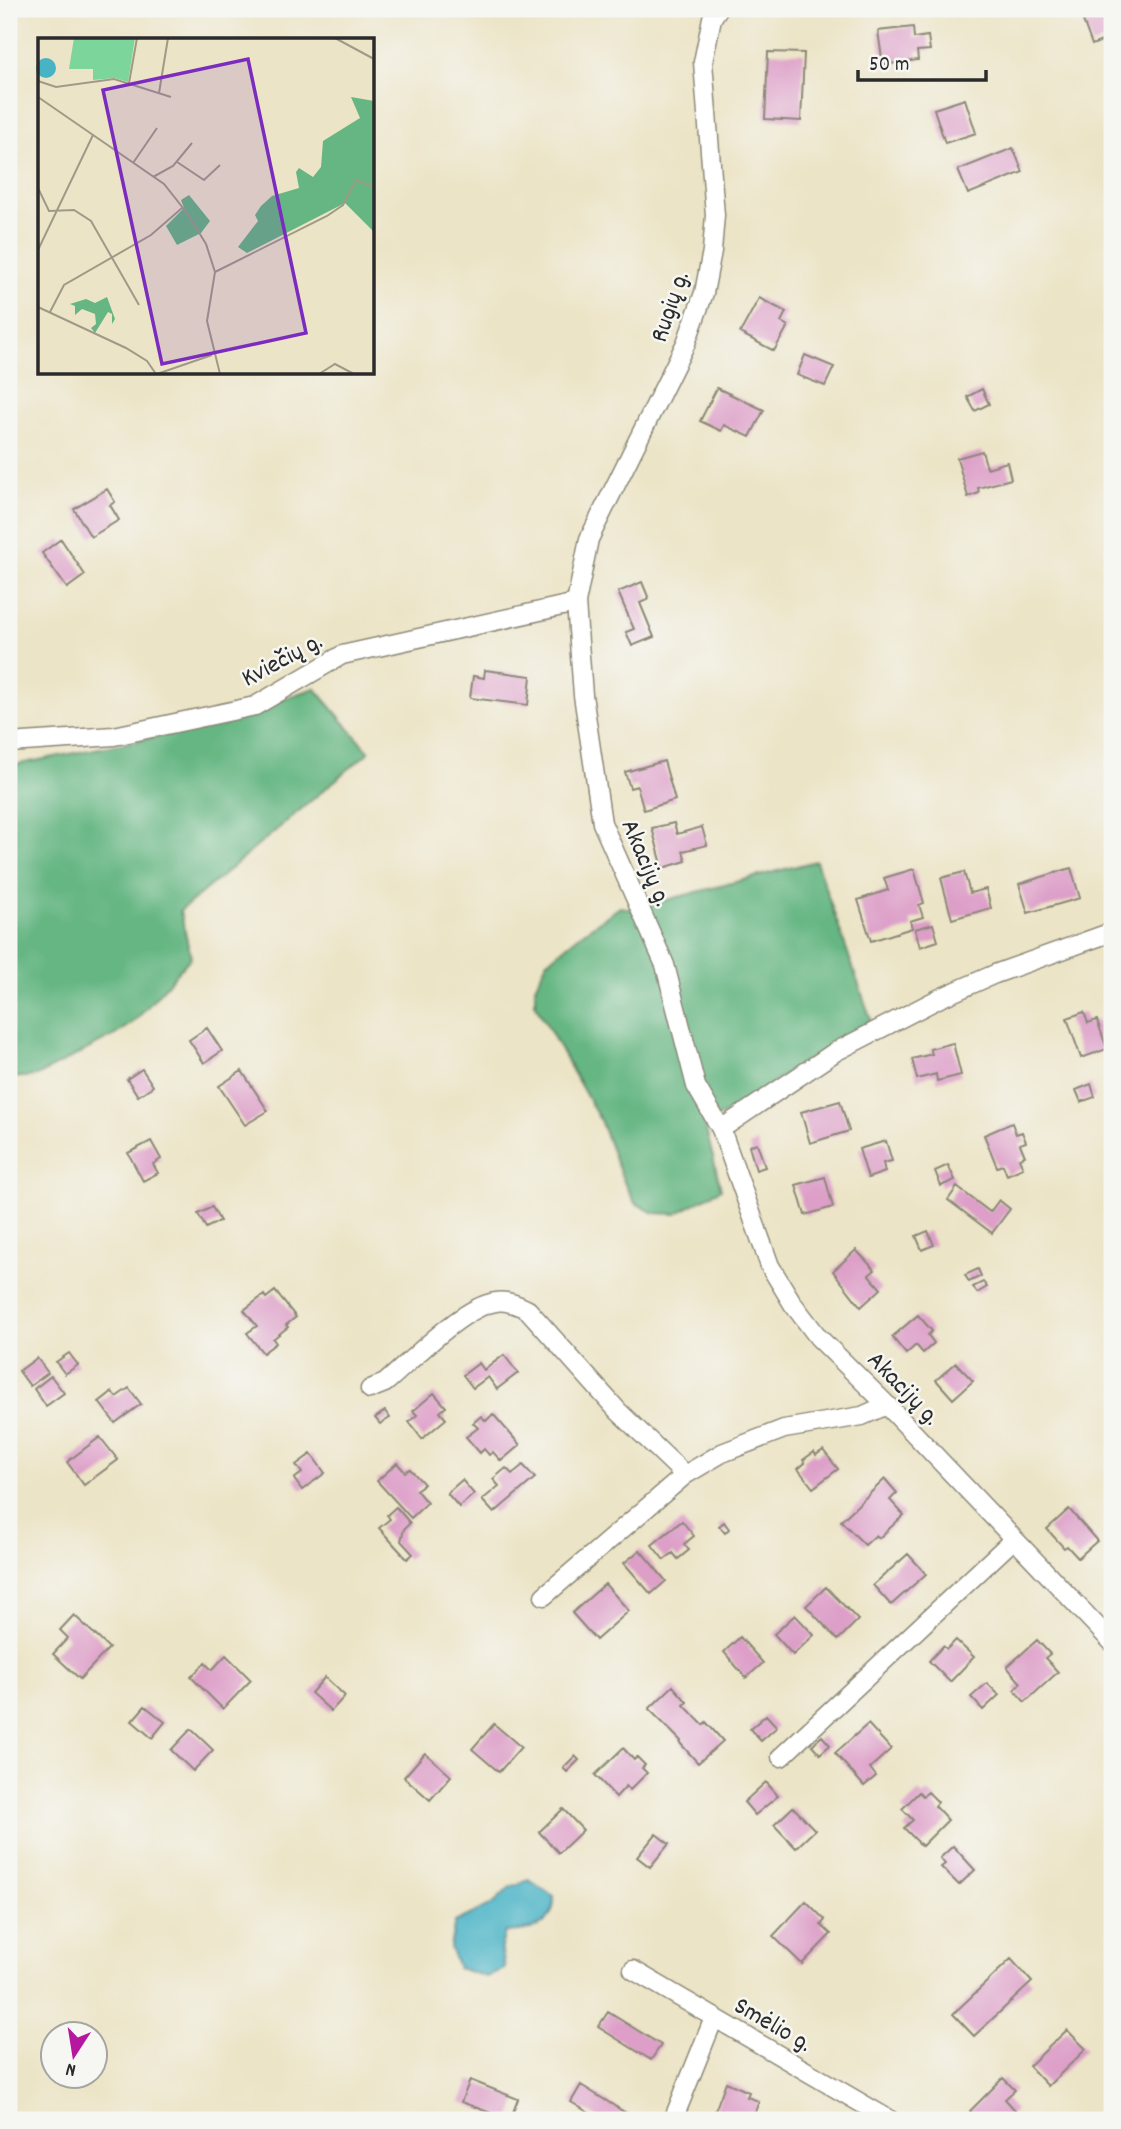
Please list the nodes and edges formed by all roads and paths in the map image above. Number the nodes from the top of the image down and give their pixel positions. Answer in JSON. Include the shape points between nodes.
{"nodes":[{"id":1,"x":718,"y":9,"type":"edge"},
{"id":2,"x":576,"y":603,"type":"junction"},
{"id":3,"x":9,"y":743,"type":"edge"},
{"id":4,"x":1112,"y":932,"type":"edge"},
{"id":5,"x":721,"y":1129,"type":"junction"},
{"id":6,"x":370,"y":1389,"type":"dead end"},
{"id":7,"x":887,"y":1405,"type":"junction"},
{"id":8,"x":685,"y":1475,"type":"junction"},
{"id":9,"x":1014,"y":1539,"type":"junction"},
{"id":10,"x":544,"y":1596,"type":"dead end"},
{"id":11,"x":1112,"y":1642,"type":"edge"},
{"id":12,"x":781,"y":1757,"type":"dead end"},
{"id":13,"x":633,"y":1970,"type":"dead end"},
{"id":14,"x":714,"y":2018,"type":"junction"},
{"id":15,"x":673,"y":2120,"type":"edge"},
{"id":16,"x":890,"y":2120,"type":"edge"}],
"edges":[{"from":1,"to":2,"type":"street","name":"Rugių g.","via":[[703,62],[715,215],[704,293],[686,342],[589,540]]},
{"from":2,"to":3,"type":"street","name":"Kviečių g.","via":[[342,655],[255,706],[114,736]]},
{"from":2,"to":5,"type":"street","name":"Akacijų g.","via":[[583,695],[602,823],[665,965],[696,1086]]},
{"from":4,"to":5,"type":"street","via":[[940,998],[835,1052]]},
{"from":5,"to":7,"type":"street","name":"Akacijų g.","via":[[771,1266],[793,1304],[818,1337]]},
{"from":6,"to":8,"type":"street","via":[[385,1383],[467,1312],[497,1301],[513,1303],[528,1310],[618,1411]]},
{"from":7,"to":8,"type":"street","via":[[862,1416],[784,1429],[722,1453]]},
{"from":7,"to":9,"type":"street","name":"Akacijų g."},
{"from":8,"to":10,"type":"street"},
{"from":9,"to":11,"type":"street","name":"Akacijų g."},
{"from":9,"to":12,"type":"street"},
{"from":13,"to":14,"type":"street","name":"Smėlio g."},
{"from":14,"to":15,"type":"street"},
{"from":14,"to":16,"type":"street","name":"Smėlio g."}]}
